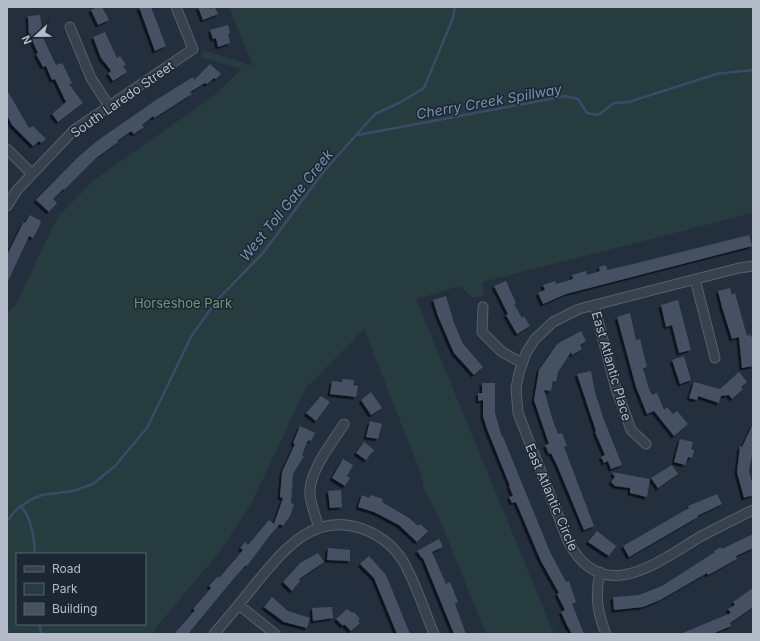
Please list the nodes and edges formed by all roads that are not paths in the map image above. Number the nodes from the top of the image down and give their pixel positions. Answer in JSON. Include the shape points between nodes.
{"nodes":[{"id":1,"x":176,"y":7,"type":"edge"},
{"id":2,"x":70,"y":27,"type":"dead end"},
{"id":3,"x":109,"y":106,"type":"junction"},
{"id":4,"x":7,"y":149,"type":"edge"},
{"id":5,"x":32,"y":174,"type":"junction"},
{"id":6,"x":7,"y":206,"type":"edge"},
{"id":7,"x":753,"y":266,"type":"edge"},
{"id":8,"x":695,"y":280,"type":"junction"},
{"id":9,"x":594,"y":305,"type":"junction"},
{"id":10,"x":483,"y":307,"type":"dead end"},
{"id":11,"x":715,"y":358,"type":"dead end"},
{"id":12,"x":522,"y":363,"type":"junction"},
{"id":13,"x":344,"y":424,"type":"dead end"},
{"id":14,"x":646,"y":444,"type":"dead end"},
{"id":15,"x":753,"y":510,"type":"edge"},
{"id":16,"x":319,"y":528,"type":"junction"},
{"id":17,"x":600,"y":572,"type":"junction"},
{"id":18,"x":239,"y":605,"type":"junction"},
{"id":19,"x":214,"y":634,"type":"edge"},
{"id":20,"x":275,"y":634,"type":"edge"},
{"id":21,"x":434,"y":634,"type":"edge"},
{"id":22,"x":606,"y":634,"type":"edge"}],
"edges":[{"from":1,"to":3,"type":"street","name":"South Laredo Street","via":[[193,49]]},
{"from":2,"to":3,"type":"street","via":[[91,78]]},
{"from":3,"to":5,"type":"street","name":"South Laredo Street","via":[[74,130]]},
{"from":4,"to":5,"type":"street"},
{"from":5,"to":6,"type":"street","name":"South Laredo Street"},
{"from":7,"to":8,"type":"street","name":"East Atlantic Circle"},
{"from":8,"to":9,"type":"street","name":"East Atlantic Circle"},
{"from":8,"to":11,"type":"street"},
{"from":9,"to":12,"type":"street","name":"East Atlantic Circle","via":[[553,322],[535,339]]},
{"from":9,"to":14,"type":"street","name":"East Atlantic Place","via":[[609,363],[631,430]]},
{"from":10,"to":12,"type":"street","via":[[482,332],[502,352]]},
{"from":12,"to":17,"type":"street","name":"East Atlantic Circle","via":[[516,388],[521,424],[572,549],[585,564]]},
{"from":13,"to":16,"type":"street","via":[[316,469],[310,485],[310,495]]},
{"from":15,"to":17,"type":"street","name":"East Atlantic Circle","via":[[638,573],[619,576]]},
{"from":16,"to":18,"type":"street","via":[[292,543]]},
{"from":16,"to":21,"type":"street","via":[[357,527],[379,536],[394,549],[408,571]]},
{"from":17,"to":22,"type":"street","via":[[596,596]]},
{"from":18,"to":19,"type":"street"},
{"from":18,"to":20,"type":"street"}]}
